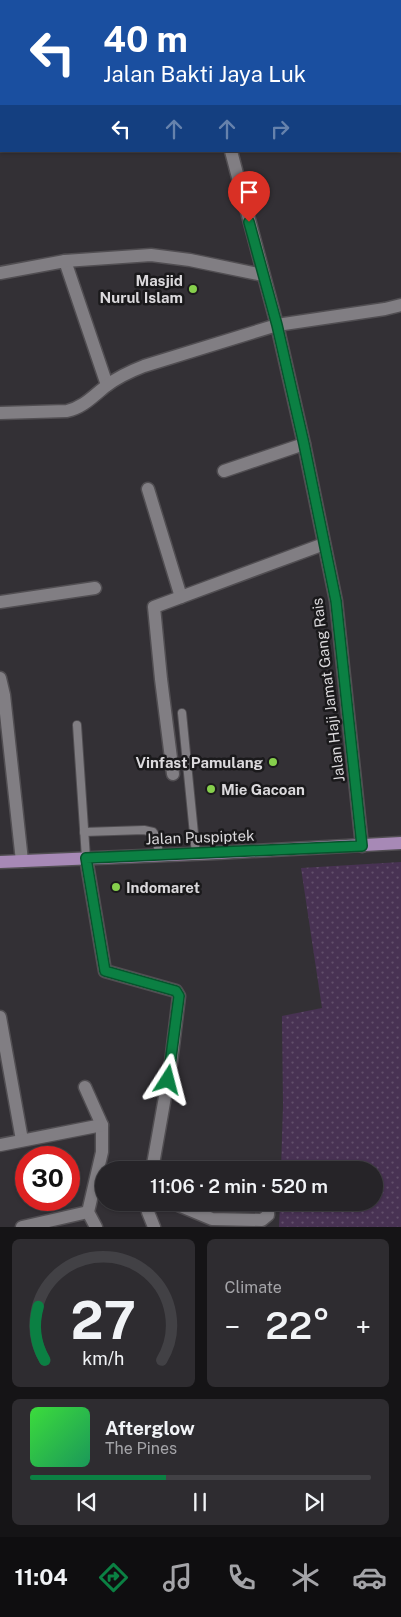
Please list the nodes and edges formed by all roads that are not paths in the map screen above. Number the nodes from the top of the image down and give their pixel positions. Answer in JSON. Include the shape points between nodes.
{"nodes":[{"id":1,"x":231,"y":152,"type":"edge"},
{"id":2,"x":66,"y":261,"type":"junction"},
{"id":3,"x":0,"y":273,"type":"edge"},
{"id":4,"x":263,"y":275,"type":"junction"},
{"id":5,"x":401,"y":305,"type":"edge"},
{"id":6,"x":277,"y":325,"type":"junction"},
{"id":7,"x":107,"y":385,"type":"junction"},
{"id":8,"x":0,"y":413,"type":"edge"},
{"id":9,"x":304,"y":444,"type":"junction"},
{"id":10,"x":224,"y":471,"type":"dead end"},
{"id":11,"x":148,"y":490,"type":"dead end"},
{"id":12,"x":324,"y":544,"type":"junction"},
{"id":13,"x":95,"y":588,"type":"dead end"},
{"id":14,"x":181,"y":596,"type":"junction"},
{"id":15,"x":0,"y":602,"type":"edge"},
{"id":16,"x":0,"y":678,"type":"edge"},
{"id":17,"x":182,"y":713,"type":"dead end"},
{"id":18,"x":77,"y":725,"type":"dead end"},
{"id":19,"x":172,"y":774,"type":"dead end"},
{"id":20,"x":84,"y":832,"type":"junction"},
{"id":21,"x":401,"y":843,"type":"edge"},
{"id":22,"x":362,"y":846,"type":"junction"},
{"id":23,"x":196,"y":854,"type":"junction"},
{"id":24,"x":159,"y":856,"type":"junction"},
{"id":25,"x":86,"y":858,"type":"junction"},
{"id":26,"x":22,"y":861,"type":"junction"},
{"id":27,"x":0,"y":862,"type":"edge"},
{"id":28,"x":0,"y":1017,"type":"edge"},
{"id":29,"x":85,"y":1087,"type":"dead end"},
{"id":30,"x":102,"y":1125,"type":"junction"},
{"id":31,"x":22,"y":1140,"type":"junction"},
{"id":32,"x":0,"y":1145,"type":"edge"},
{"id":33,"x":154,"y":1161,"type":"edge"},
{"id":34,"x":148,"y":1211,"type":"edge"},
{"id":35,"x":193,"y":1211,"type":"edge"},
{"id":36,"x":268,"y":1211,"type":"edge"},
{"id":37,"x":88,"y":1212,"type":"junction"},
{"id":38,"x":22,"y":1227,"type":"edge"},
{"id":39,"x":96,"y":1227,"type":"edge"},
{"id":40,"x":154,"y":1227,"type":"edge"}],
"edges":[{"from":1,"to":4,"type":"street","name":"Jalan Haji Jamat Gang Rais"},
{"from":2,"to":3,"type":"street"},
{"from":2,"to":4,"type":"street","via":[[160,256]]},
{"from":2,"to":7,"type":"street"},
{"from":4,"to":6,"type":"street","name":"Jalan Haji Jamat Gang Rais"},
{"from":5,"to":6,"type":"street"},
{"from":6,"to":7,"type":"street","via":[[144,366]]},
{"from":6,"to":9,"type":"street","name":"Jalan Haji Jamat Gang Rais"},
{"from":7,"to":8,"type":"street","via":[[77,408],[67,411]]},
{"from":9,"to":10,"type":"street"},
{"from":9,"to":12,"type":"street","name":"Jalan Haji Jamat Gang Rais"},
{"from":11,"to":14,"type":"street"},
{"from":12,"to":14,"type":"street"},
{"from":12,"to":22,"type":"street","name":"Jalan Haji Jamat Gang Rais","via":[[338,620]]},
{"from":13,"to":15,"type":"street"},
{"from":14,"to":19,"type":"street","via":[[154,609]]},
{"from":16,"to":26,"type":"street"},
{"from":17,"to":23,"type":"lane"},
{"from":18,"to":20,"type":"lane"},
{"from":20,"to":24,"type":"lane","via":[[153,832]]},
{"from":20,"to":25,"type":"lane"},
{"from":21,"to":22,"type":"main road","name":"Jalan Puspiptek"},
{"from":22,"to":23,"type":"main road","name":"Jalan Puspiptek"},
{"from":23,"to":24,"type":"main road","name":"Jalan Puspiptek"},
{"from":24,"to":25,"type":"main road","name":"Jalan Puspiptek"},
{"from":25,"to":26,"type":"main road","name":"Jalan Puspiptek"},
{"from":25,"to":33,"type":"street","via":[[105,971],[176,991],[179,996]]},
{"from":26,"to":27,"type":"main road","name":"Jalan Puspiptek"},
{"from":28,"to":31,"type":"street"},
{"from":29,"to":30,"type":"street"},
{"from":30,"to":31,"type":"street"},
{"from":30,"to":37,"type":"street","via":[[102,1152]]},
{"from":31,"to":32,"type":"street"},
{"from":34,"to":40,"type":"street"},
{"from":35,"to":36,"type":"street","via":[[212,1219],[262,1220],[268,1216]]},
{"from":37,"to":38,"type":"street"},
{"from":37,"to":39,"type":"street"}]}
